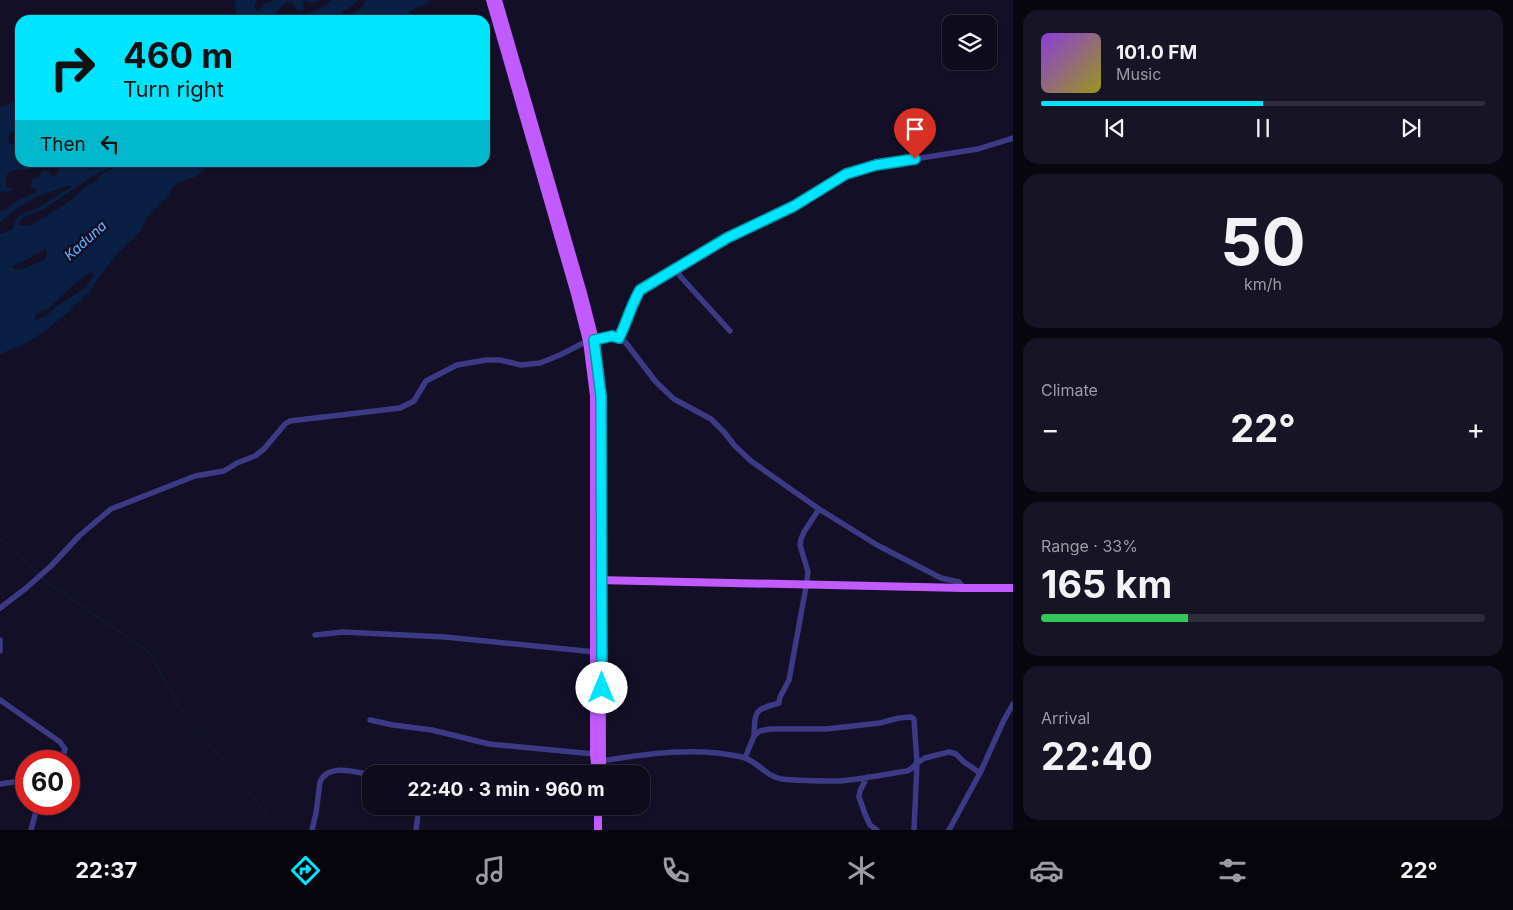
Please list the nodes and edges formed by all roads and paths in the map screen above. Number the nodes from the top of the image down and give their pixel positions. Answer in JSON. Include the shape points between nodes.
{"nodes":[{"id":1,"x":490,"y":0,"type":"edge"},
{"id":2,"x":498,"y":0,"type":"edge"},
{"id":3,"x":1013,"y":138,"type":"edge"},
{"id":4,"x":676,"y":267,"type":"junction"},
{"id":5,"x":730,"y":331,"type":"dead end"},
{"id":6,"x":619,"y":338,"type":"junction"},
{"id":7,"x":591,"y":341,"type":"junction"},
{"id":8,"x":819,"y":509,"type":"junction"},
{"id":9,"x":598,"y":580,"type":"junction"},
{"id":10,"x":807,"y":585,"type":"junction"},
{"id":11,"x":964,"y":588,"type":"junction"},
{"id":12,"x":1013,"y":588,"type":"edge"},
{"id":13,"x":0,"y":608,"type":"edge"},
{"id":14,"x":315,"y":635,"type":"dead end"},
{"id":15,"x":0,"y":640,"type":"edge"},
{"id":16,"x":0,"y":651,"type":"edge"},
{"id":17,"x":594,"y":652,"type":"junction"},
{"id":18,"x":0,"y":700,"type":"edge"},
{"id":19,"x":1013,"y":704,"type":"edge"},
{"id":20,"x":370,"y":720,"type":"dead end"},
{"id":21,"x":754,"y":736,"type":"junction"},
{"id":22,"x":65,"y":750,"type":"edge"},
{"id":23,"x":594,"y":754,"type":"junction"},
{"id":24,"x":745,"y":758,"type":"junction"},
{"id":25,"x":602,"y":761,"type":"junction"},
{"id":26,"x":917,"y":763,"type":"junction"},
{"id":27,"x":595,"y":765,"type":"edge"},
{"id":28,"x":602,"y":765,"type":"edge"},
{"id":29,"x":362,"y":773,"type":"edge"},
{"id":30,"x":980,"y":773,"type":"junction"},
{"id":31,"x":867,"y":777,"type":"junction"},
{"id":32,"x":15,"y":782,"type":"edge"},
{"id":33,"x":0,"y":784,"type":"edge"},
{"id":34,"x":35,"y":815,"type":"edge"},
{"id":35,"x":418,"y":815,"type":"edge"},
{"id":36,"x":599,"y":815,"type":"edge"},
{"id":37,"x":600,"y":815,"type":"edge"},
{"id":38,"x":31,"y":830,"type":"edge"},
{"id":39,"x":312,"y":830,"type":"edge"},
{"id":40,"x":416,"y":830,"type":"edge"},
{"id":41,"x":598,"y":830,"type":"edge"},
{"id":42,"x":603,"y":830,"type":"edge"},
{"id":43,"x":877,"y":830,"type":"edge"},
{"id":44,"x":914,"y":830,"type":"edge"},
{"id":45,"x":949,"y":830,"type":"edge"}],
"edges":[{"from":1,"to":7,"type":"main road"},
{"from":2,"to":7,"type":"main road","via":[[583,293]]},
{"from":3,"to":4,"type":"street","via":[[978,149],[876,165],[846,174],[794,206]]},
{"from":4,"to":5,"type":"street","via":[[680,276]]},
{"from":4,"to":6,"type":"street","via":[[640,290],[632,302]]},
{"from":6,"to":7,"type":"street","via":[[612,336]]},
{"from":6,"to":8,"type":"street","via":[[674,399],[710,420],[751,461]]},
{"from":7,"to":9,"type":"main road"},
{"from":7,"to":13,"type":"street","via":[[540,363],[486,360],[457,365],[426,381],[414,401],[400,408],[290,421],[255,456],[224,472],[195,476],[111,509],[78,536],[51,566]]},
{"from":8,"to":10,"type":"street","via":[[804,532],[800,545],[808,572]]},
{"from":8,"to":11,"type":"street","via":[[877,545],[941,578],[959,582]]},
{"from":9,"to":10,"type":"main road"},
{"from":9,"to":17,"type":"main road"},
{"from":9,"to":25,"type":"main road"},
{"from":10,"to":11,"type":"main road"},
{"from":10,"to":21,"type":"street","via":[[789,680],[779,704],[757,712]]},
{"from":11,"to":12,"type":"main road"},
{"from":14,"to":17,"type":"street","via":[[343,632],[436,636]]},
{"from":15,"to":16,"type":"street"},
{"from":17,"to":23,"type":"main road"},
{"from":18,"to":22,"type":"street","via":[[60,742]]},
{"from":19,"to":30,"type":"street"},
{"from":20,"to":23,"type":"street","via":[[489,744]]},
{"from":21,"to":24,"type":"street"},
{"from":21,"to":26,"type":"street","via":[[770,728],[826,729],[880,723],[908,716],[914,719]]},
{"from":23,"to":27,"type":"main road"},
{"from":24,"to":25,"type":"street","via":[[708,752],[675,752]]},
{"from":24,"to":31,"type":"street","via":[[781,779],[840,781]]},
{"from":25,"to":28,"type":"main road"},
{"from":26,"to":30,"type":"street","via":[[949,752]]},
{"from":26,"to":31,"type":"street","via":[[907,771]]},
{"from":26,"to":44,"type":"street"},
{"from":29,"to":39,"type":"street","via":[[344,770],[328,772],[322,777]]},
{"from":30,"to":45,"type":"street"},
{"from":31,"to":43,"type":"street","via":[[860,797],[870,825]]},
{"from":32,"to":33,"type":"street"},
{"from":34,"to":38,"type":"street"},
{"from":35,"to":40,"type":"street"},
{"from":36,"to":41,"type":"main road"},
{"from":37,"to":42,"type":"main road"}]}
